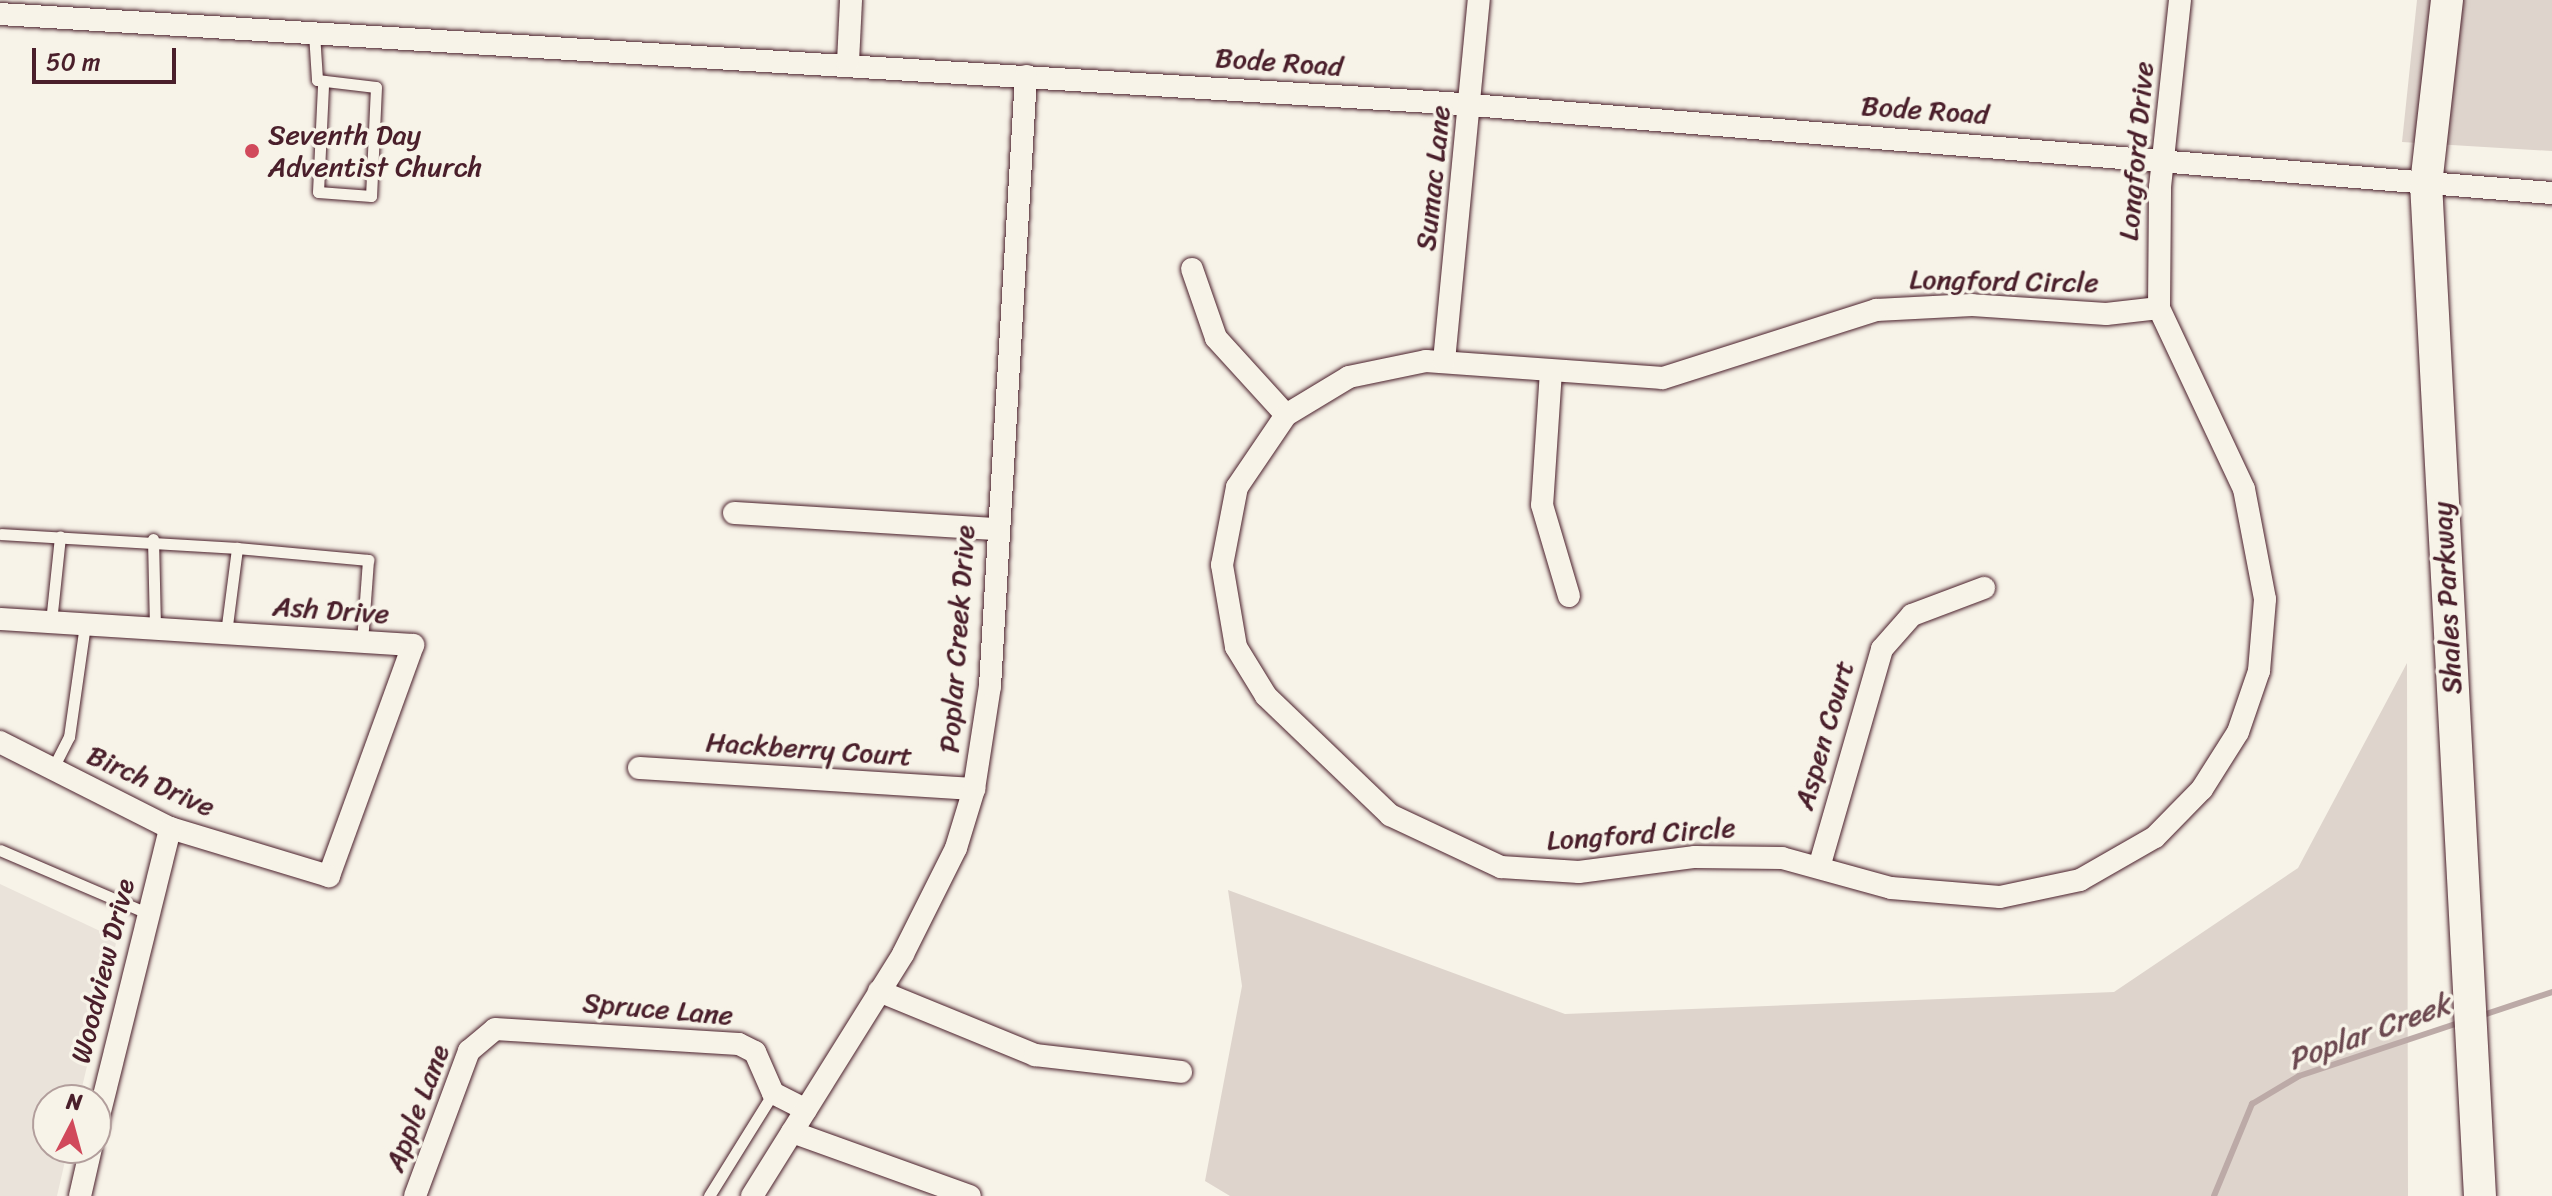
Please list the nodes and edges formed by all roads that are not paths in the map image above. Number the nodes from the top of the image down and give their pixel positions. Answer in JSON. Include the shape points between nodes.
{"nodes":[{"id":1,"x":851,"y":0,"type":"edge"},
{"id":2,"x":1479,"y":0,"type":"edge"},
{"id":3,"x":2180,"y":0,"type":"edge"},
{"id":4,"x":2447,"y":0,"type":"edge"},
{"id":5,"x":0,"y":14,"type":"edge"},
{"id":6,"x":314,"y":33,"type":"junction"},
{"id":7,"x":848,"y":62,"type":"junction"},
{"id":8,"x":1026,"y":76,"type":"junction"},
{"id":9,"x":323,"y":84,"type":"junction"},
{"id":10,"x":1470,"y":106,"type":"junction"},
{"id":11,"x":2162,"y":158,"type":"junction"},
{"id":12,"x":2426,"y":183,"type":"junction"},
{"id":13,"x":2552,"y":193,"type":"edge"},
{"id":14,"x":1192,"y":269,"type":"dead end"},
{"id":15,"x":2159,"y":308,"type":"junction"},
{"id":16,"x":1444,"y":361,"type":"junction"},
{"id":17,"x":1551,"y":371,"type":"junction"},
{"id":18,"x":1286,"y":415,"type":"junction"},
{"id":19,"x":734,"y":513,"type":"dead end"},
{"id":20,"x":996,"y":529,"type":"junction"},
{"id":21,"x":1,"y":534,"type":"edge"},
{"id":22,"x":60,"y":536,"type":"junction"},
{"id":23,"x":153,"y":539,"type":"junction"},
{"id":24,"x":237,"y":548,"type":"junction"},
{"id":25,"x":1984,"y":588,"type":"dead end"},
{"id":26,"x":1569,"y":596,"type":"dead end"},
{"id":27,"x":0,"y":619,"type":"edge"},
{"id":28,"x":51,"y":622,"type":"junction"},
{"id":29,"x":85,"y":624,"type":"junction"},
{"id":30,"x":155,"y":629,"type":"junction"},
{"id":31,"x":226,"y":633,"type":"junction"},
{"id":32,"x":362,"y":642,"type":"junction"},
{"id":33,"x":0,"y":742,"type":"edge"},
{"id":34,"x":53,"y":768,"type":"junction"},
{"id":35,"x":639,"y":768,"type":"dead end"},
{"id":36,"x":974,"y":789,"type":"junction"},
{"id":37,"x":170,"y":828,"type":"junction"},
{"id":38,"x":0,"y":850,"type":"edge"},
{"id":39,"x":1820,"y":864,"type":"junction"},
{"id":40,"x":329,"y":876,"type":"joint"},
{"id":41,"x":149,"y":914,"type":"junction"},
{"id":42,"x":879,"y":991,"type":"junction"},
{"id":43,"x":476,"y":1041,"type":"joint"},
{"id":44,"x":1181,"y":1072,"type":"dead end"},
{"id":45,"x":107,"y":1084,"type":"edge"},
{"id":46,"x":773,"y":1093,"type":"junction"},
{"id":47,"x":806,"y":1110,"type":"junction"},
{"id":48,"x":792,"y":1132,"type":"junction"},
{"id":49,"x":87,"y":1164,"type":"edge"},
{"id":50,"x":80,"y":1196,"type":"edge"},
{"id":51,"x":415,"y":1196,"type":"edge"},
{"id":52,"x":709,"y":1196,"type":"edge"},
{"id":53,"x":752,"y":1196,"type":"edge"},
{"id":54,"x":970,"y":1196,"type":"edge"},
{"id":55,"x":2480,"y":1196,"type":"edge"}],
"edges":[{"from":1,"to":7,"type":"street"},
{"from":2,"to":10,"type":"street","name":"Sumac Lane"},
{"from":3,"to":11,"type":"street","name":"Longford Drive"},
{"from":4,"to":12,"type":"street","name":"Shales Parkway"},
{"from":5,"to":6,"type":"street","name":"Bode Road"},
{"from":6,"to":7,"type":"street","name":"Bode Road"},
{"from":6,"to":9,"type":"lane","via":[[313,73]]},
{"from":7,"to":8,"type":"street","name":"Bode Road"},
{"from":8,"to":10,"type":"street","name":"Bode Road"},
{"from":8,"to":20,"type":"street","name":"Poplar Creek Drive"},
{"from":9,"to":9,"type":"lane","via":[[318,192],[371,196],[376,87]]},
{"from":10,"to":11,"type":"street","name":"Bode Road"},
{"from":10,"to":16,"type":"street","name":"Sumac Lane"},
{"from":11,"to":12,"type":"street","name":"Bode Road"},
{"from":11,"to":15,"type":"street","name":"Longford Drive"},
{"from":12,"to":13,"type":"street","name":"Bode Road"},
{"from":12,"to":55,"type":"street","name":"Shales Parkway"},
{"from":14,"to":18,"type":"street","via":[[1206,317],[1231,362]]},
{"from":15,"to":17,"type":"street","name":"Longford Circle","via":[[2080,315],[1972,305],[1876,310],[1693,373]]},
{"from":15,"to":39,"type":"street","name":"Longford Circle","via":[[2244,489],[2262,559],[2259,671],[2221,762],[2155,837],[2080,880],[2037,892],[1951,896],[1891,888]]},
{"from":16,"to":17,"type":"street","name":"Longford Circle"},
{"from":16,"to":18,"type":"street","name":"Longford Circle","via":[[1349,377]]},
{"from":17,"to":26,"type":"street","via":[[1542,505]]},
{"from":18,"to":39,"type":"street","name":"Longford Circle","via":[[1237,487],[1222,565],[1227,618],[1266,696],[1390,815],[1467,857],[1543,873],[1733,855]]},
{"from":19,"to":20,"type":"street"},
{"from":20,"to":36,"type":"street","name":"Poplar Creek Drive","via":[[990,686]]},
{"from":21,"to":22,"type":"lane"},
{"from":22,"to":23,"type":"lane"},
{"from":22,"to":28,"type":"lane"},
{"from":23,"to":24,"type":"lane"},
{"from":23,"to":30,"type":"lane"},
{"from":24,"to":31,"type":"lane"},
{"from":24,"to":32,"type":"lane","via":[[368,560]]},
{"from":25,"to":39,"type":"street","name":"Aspen Court","via":[[1912,615],[1882,649]]},
{"from":27,"to":28,"type":"street","name":"Ash Drive"},
{"from":28,"to":29,"type":"street","name":"Ash Drive"},
{"from":29,"to":30,"type":"street","name":"Ash Drive"},
{"from":29,"to":34,"type":"lane","via":[[69,737]]},
{"from":30,"to":31,"type":"street","name":"Ash Drive"},
{"from":31,"to":32,"type":"street","name":"Ash Drive"},
{"from":32,"to":40,"type":"street","name":"Ash Drive","via":[[413,645]]},
{"from":33,"to":34,"type":"street","name":"Birch Drive"},
{"from":34,"to":37,"type":"street","name":"Birch Drive"},
{"from":35,"to":36,"type":"street","name":"Hackberry Court"},
{"from":36,"to":42,"type":"street","name":"Poplar Creek Drive","via":[[936,893]]},
{"from":37,"to":40,"type":"street","name":"Birch Drive"},
{"from":37,"to":41,"type":"street","name":"Woodview Drive"},
{"from":38,"to":41,"type":"lane"},
{"from":41,"to":45,"type":"street","name":"Woodview Drive"},
{"from":42,"to":44,"type":"street","via":[[1035,1055]]},
{"from":42,"to":47,"type":"street","name":"Poplar Creek Drive"},
{"from":43,"to":46,"type":"street","name":"Spruce Lane","via":[[512,1028],[739,1044],[755,1052]]},
{"from":43,"to":51,"type":"street","name":"Apple Lane"},
{"from":46,"to":47,"type":"street"},
{"from":46,"to":52,"type":"lane"},
{"from":47,"to":48,"type":"street","name":"Poplar Creek Drive"},
{"from":48,"to":53,"type":"street","name":"Poplar Creek Drive"},
{"from":48,"to":54,"type":"street"},
{"from":49,"to":50,"type":"street"}]}
